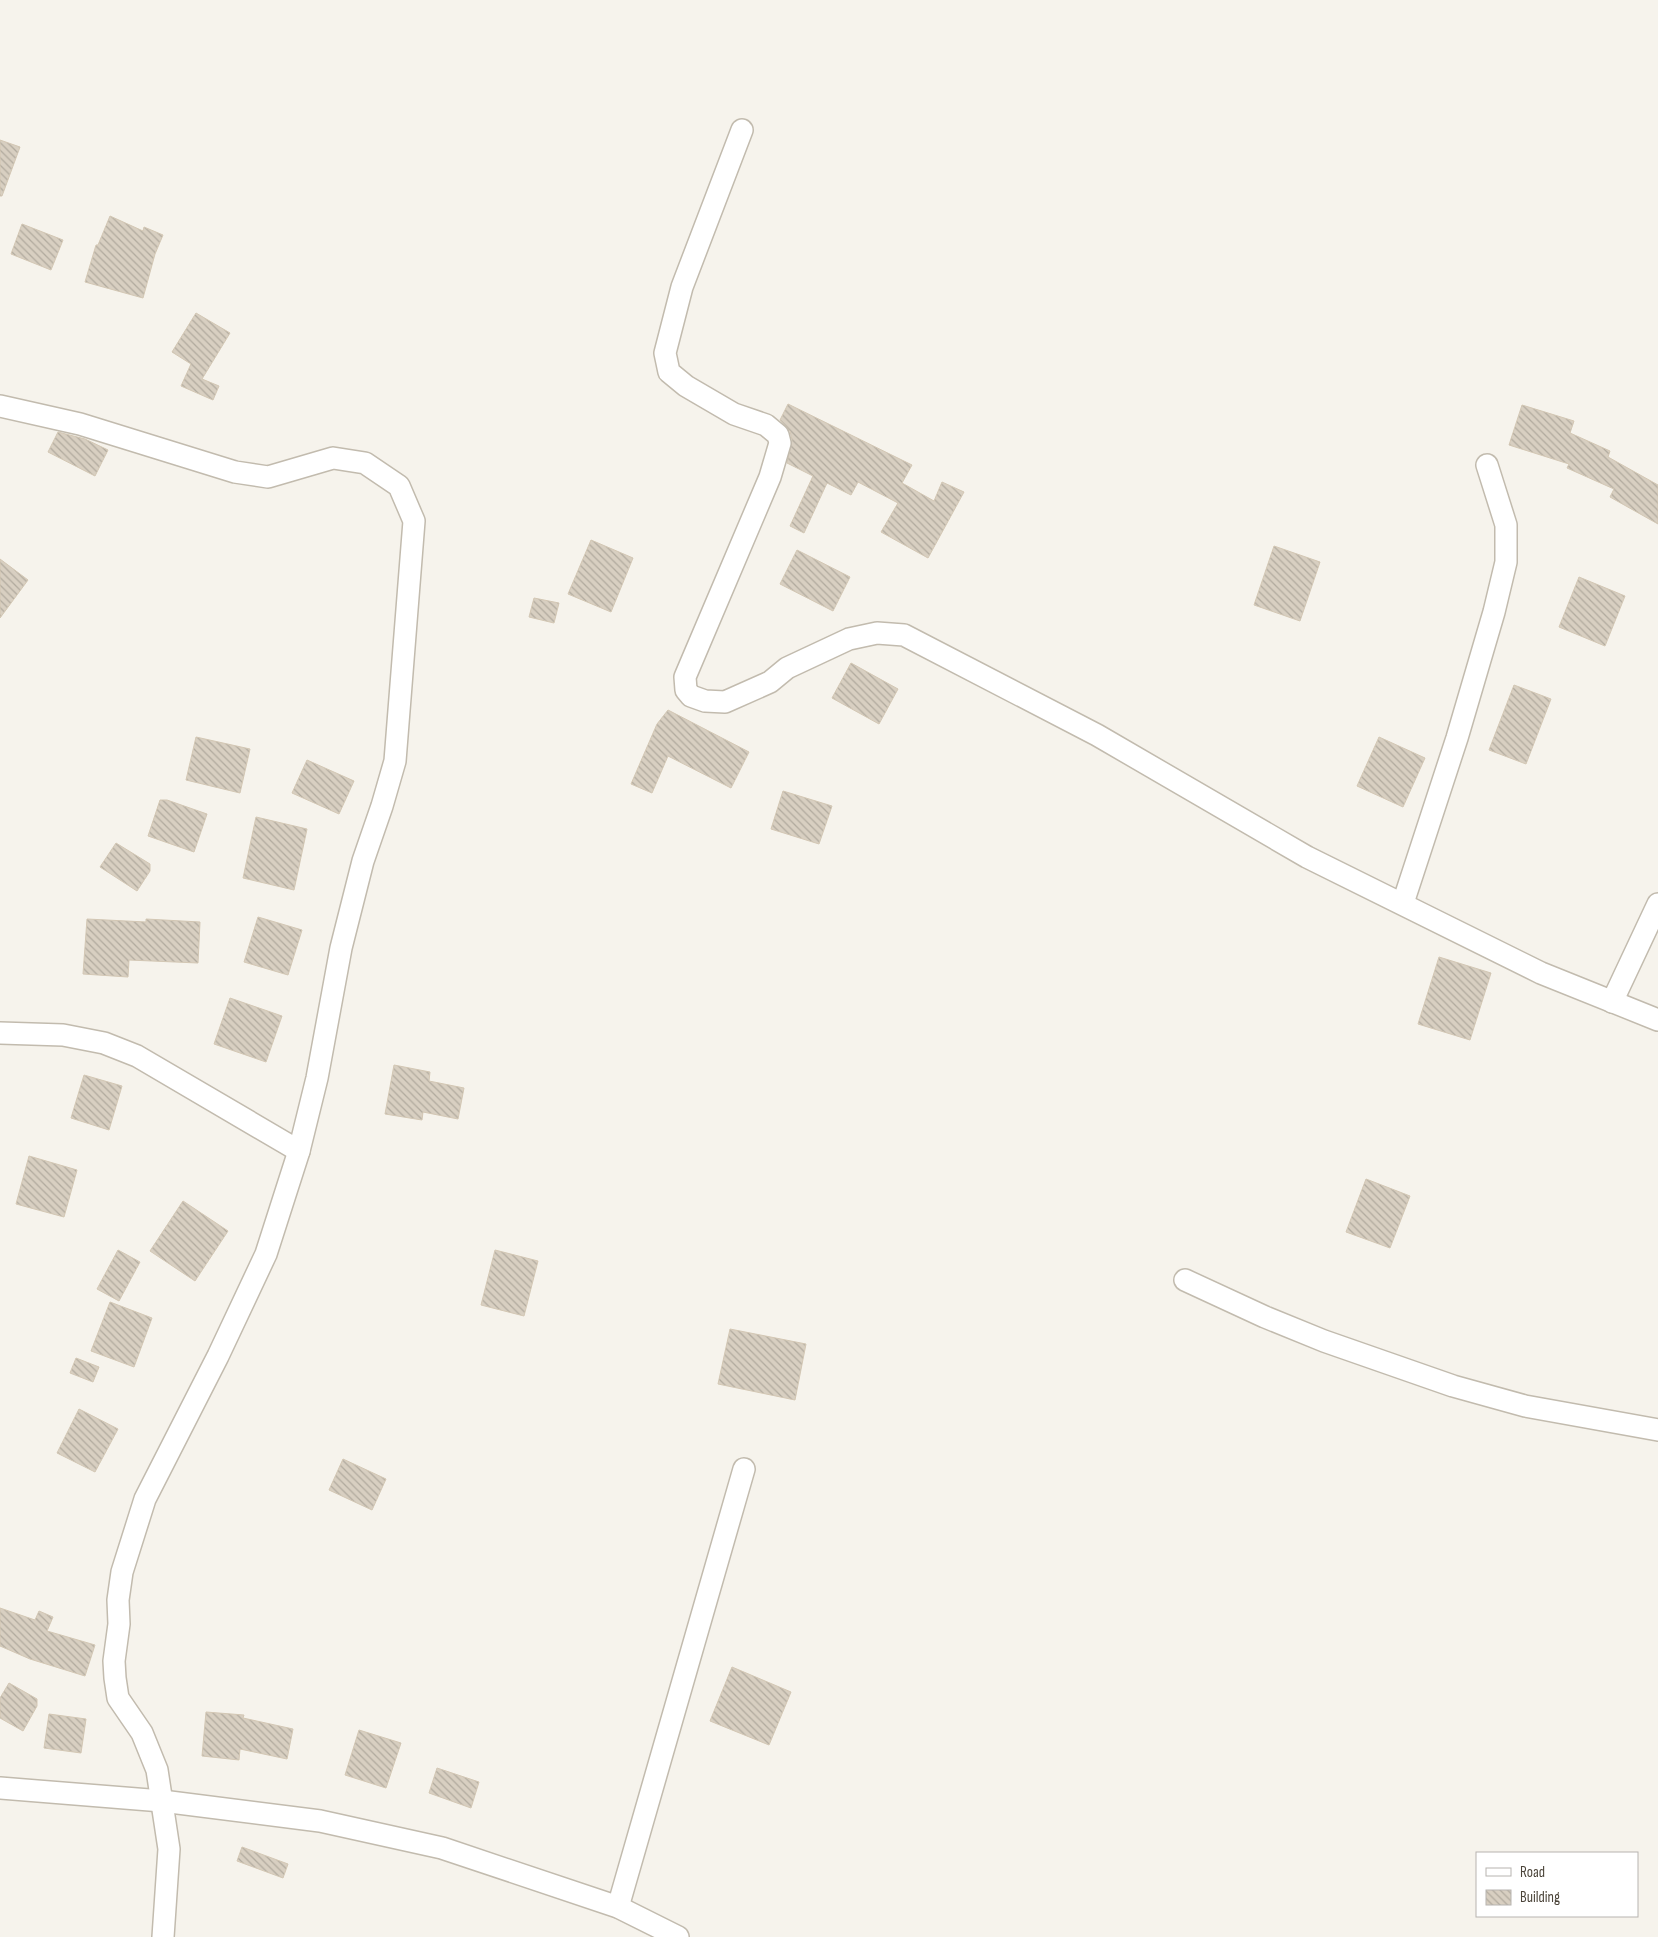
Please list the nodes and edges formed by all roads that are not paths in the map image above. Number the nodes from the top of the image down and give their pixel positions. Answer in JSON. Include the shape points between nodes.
{"nodes":[{"id":1,"x":742,"y":130,"type":"dead end"},
{"id":2,"x":0,"y":406,"type":"edge"},
{"id":3,"x":1487,"y":465,"type":"dead end"},
{"id":4,"x":1403,"y":903,"type":"junction"},
{"id":5,"x":1658,"y":904,"type":"edge"},
{"id":6,"x":1612,"y":1002,"type":"junction"},
{"id":7,"x":1658,"y":1020,"type":"edge"},
{"id":8,"x":0,"y":1034,"type":"edge"},
{"id":9,"x":299,"y":1150,"type":"junction"},
{"id":10,"x":1185,"y":1280,"type":"dead end"},
{"id":11,"x":1658,"y":1430,"type":"edge"},
{"id":12,"x":744,"y":1469,"type":"dead end"},
{"id":13,"x":0,"y":1788,"type":"edge"},
{"id":14,"x":162,"y":1801,"type":"junction"},
{"id":15,"x":618,"y":1906,"type":"junction"},
{"id":16,"x":163,"y":1937,"type":"edge"},
{"id":17,"x":678,"y":1937,"type":"edge"}],
"edges":[{"from":1,"to":4,"type":"street","via":[[682,287],[665,354],[669,372],[686,386],[734,414],[766,425],[778,435],[780,443],[770,477],[685,677],[686,690],[691,696],[725,702],[770,682],[787,668],[849,639],[877,633],[904,635],[1097,735],[1308,856]]},
{"from":2,"to":9,"type":"street","via":[[80,424],[235,472],[268,477],[333,458],[365,463],[399,486],[414,522],[395,761],[363,861],[341,948],[317,1078]]},
{"from":3,"to":4,"type":"street","via":[[1506,525],[1506,562],[1463,720]]},
{"from":4,"to":6,"type":"street","via":[[1541,973]]},
{"from":5,"to":6,"type":"street"},
{"from":6,"to":7,"type":"street"},
{"from":8,"to":9,"type":"street","via":[[63,1034],[104,1043],[137,1056]]},
{"from":9,"to":14,"type":"street","via":[[266,1254],[145,1499],[122,1572],[114,1661],[118,1698],[142,1733],[157,1770]]},
{"from":10,"to":11,"type":"street","via":[[1324,1341],[1453,1386],[1525,1406]]},
{"from":12,"to":15,"type":"street"},
{"from":13,"to":14,"type":"street"},
{"from":14,"to":15,"type":"street","via":[[320,1821],[442,1848]]},
{"from":14,"to":16,"type":"street","via":[[169,1849]]},
{"from":15,"to":17,"type":"street"}]}
